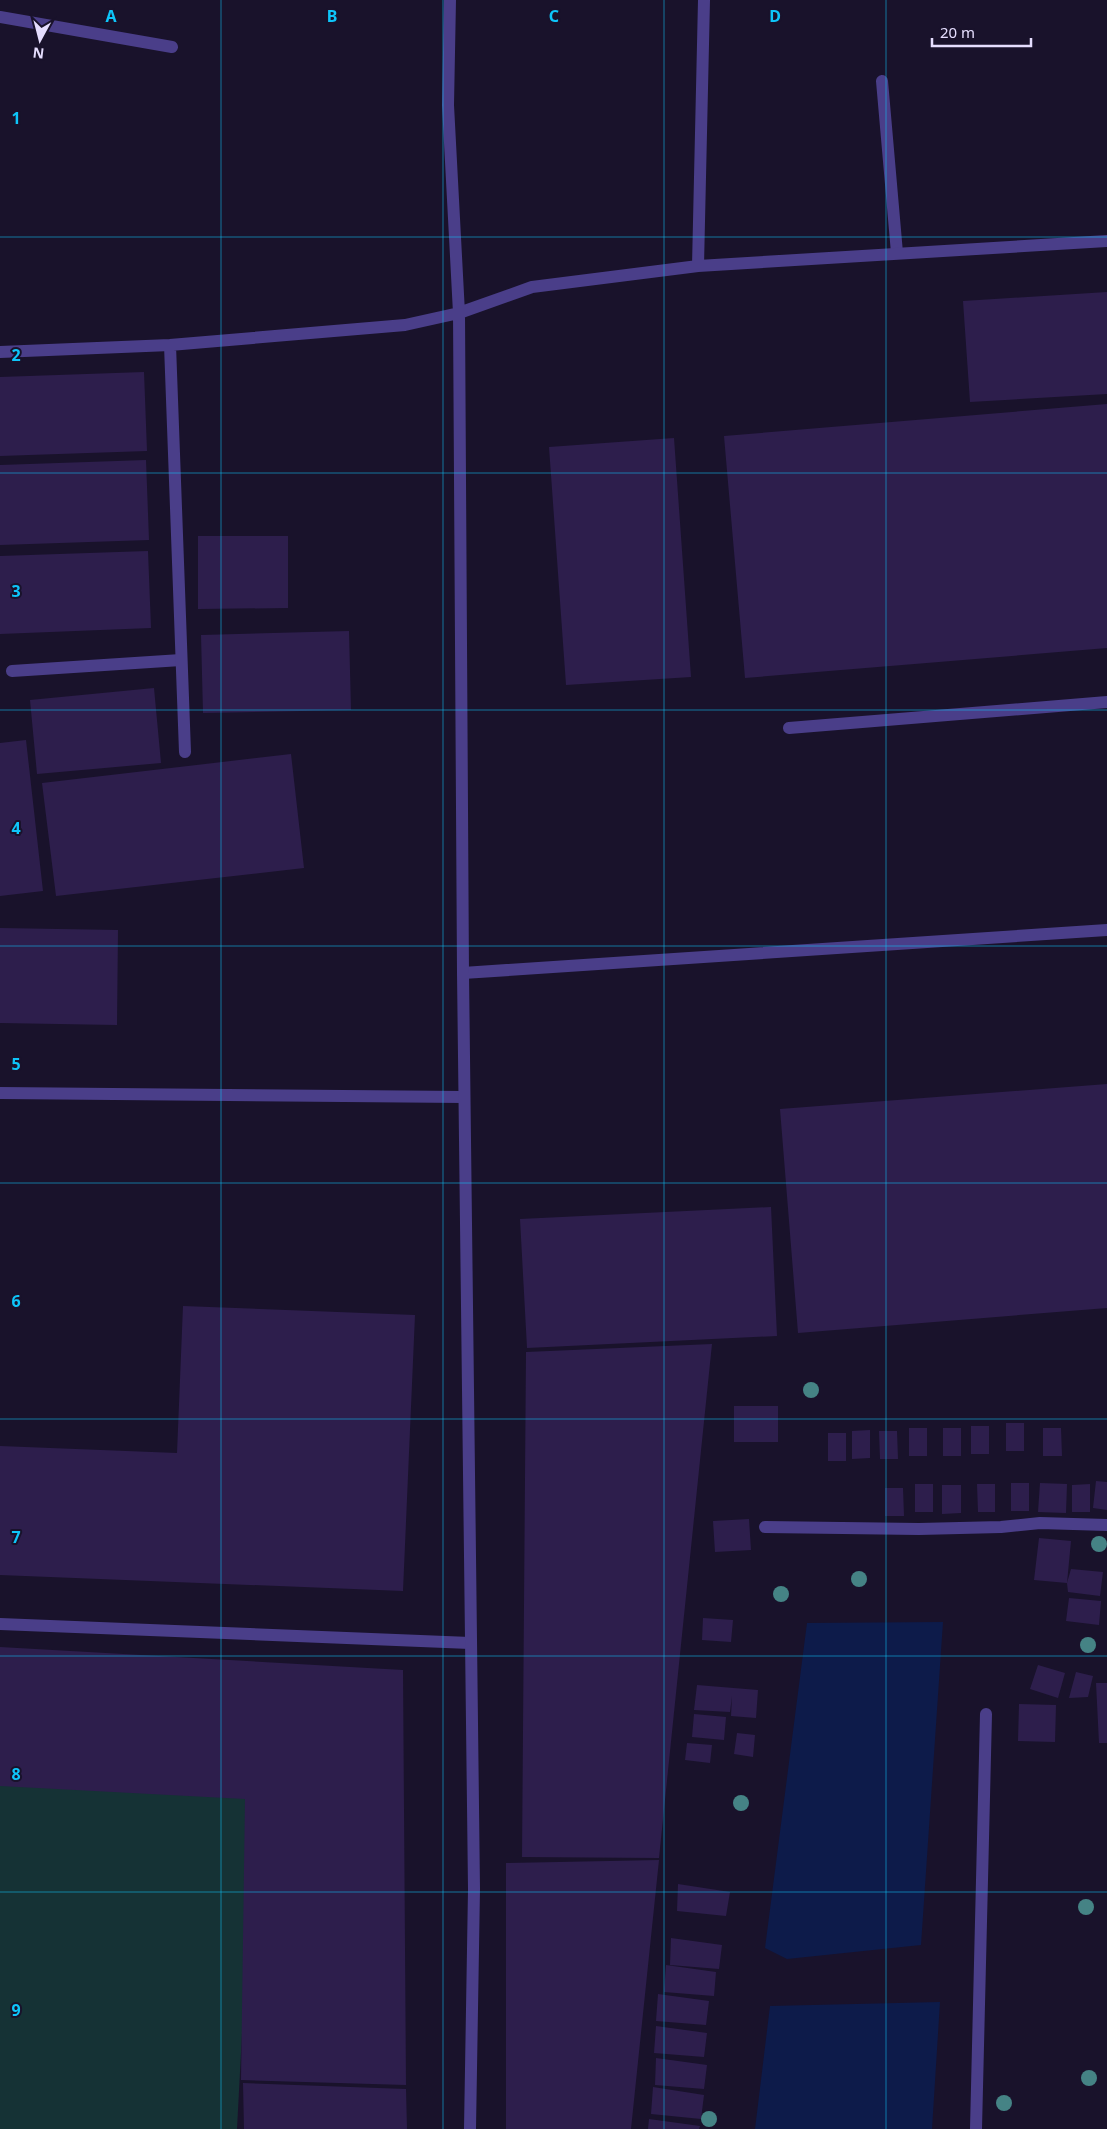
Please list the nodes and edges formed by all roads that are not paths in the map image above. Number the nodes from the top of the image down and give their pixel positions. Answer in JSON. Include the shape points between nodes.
{"nodes":[{"id":1,"x":450,"y":0,"type":"edge"},
{"id":2,"x":704,"y":0,"type":"edge"},
{"id":3,"x":0,"y":17,"type":"edge"},
{"id":4,"x":172,"y":47,"type":"dead end"},
{"id":5,"x":882,"y":81,"type":"dead end"},
{"id":6,"x":1107,"y":240,"type":"edge"},
{"id":7,"x":896,"y":253,"type":"junction"},
{"id":8,"x":698,"y":266,"type":"junction"},
{"id":9,"x":459,"y":313,"type":"junction"},
{"id":10,"x":170,"y":345,"type":"junction"},
{"id":11,"x":0,"y":352,"type":"edge"},
{"id":12,"x":182,"y":660,"type":"junction"},
{"id":13,"x":12,"y":671,"type":"dead end"},
{"id":14,"x":1107,"y":702,"type":"edge"},
{"id":15,"x":789,"y":728,"type":"dead end"},
{"id":16,"x":185,"y":752,"type":"dead end"},
{"id":17,"x":1107,"y":930,"type":"edge"},
{"id":18,"x":463,"y":973,"type":"junction"},
{"id":19,"x":0,"y":1093,"type":"edge"},
{"id":20,"x":464,"y":1097,"type":"junction"},
{"id":21,"x":1107,"y":1525,"type":"edge"},
{"id":22,"x":765,"y":1527,"type":"dead end"},
{"id":23,"x":0,"y":1624,"type":"edge"},
{"id":24,"x":470,"y":1643,"type":"junction"},
{"id":25,"x":986,"y":1714,"type":"dead end"},
{"id":26,"x":470,"y":2129,"type":"edge"},
{"id":27,"x":976,"y":2129,"type":"edge"}],
"edges":[{"from":1,"to":9,"type":"street","via":[[448,104]]},
{"from":2,"to":8,"type":"street"},
{"from":3,"to":4,"type":"street"},
{"from":5,"to":7,"type":"street"},
{"from":6,"to":7,"type":"street"},
{"from":7,"to":8,"type":"street"},
{"from":8,"to":9,"type":"street","via":[[532,288]]},
{"from":9,"to":10,"type":"street","via":[[405,325]]},
{"from":9,"to":18,"type":"street"},
{"from":10,"to":11,"type":"street"},
{"from":10,"to":12,"type":"street"},
{"from":12,"to":13,"type":"street"},
{"from":12,"to":16,"type":"street"},
{"from":14,"to":15,"type":"street"},
{"from":17,"to":18,"type":"street"},
{"from":18,"to":20,"type":"street"},
{"from":19,"to":20,"type":"street"},
{"from":20,"to":24,"type":"street"},
{"from":21,"to":22,"type":"street","via":[[1040,1523],[919,1529]]},
{"from":23,"to":24,"type":"street"},
{"from":24,"to":26,"type":"street","via":[[474,1890]]},
{"from":25,"to":27,"type":"street"}]}
